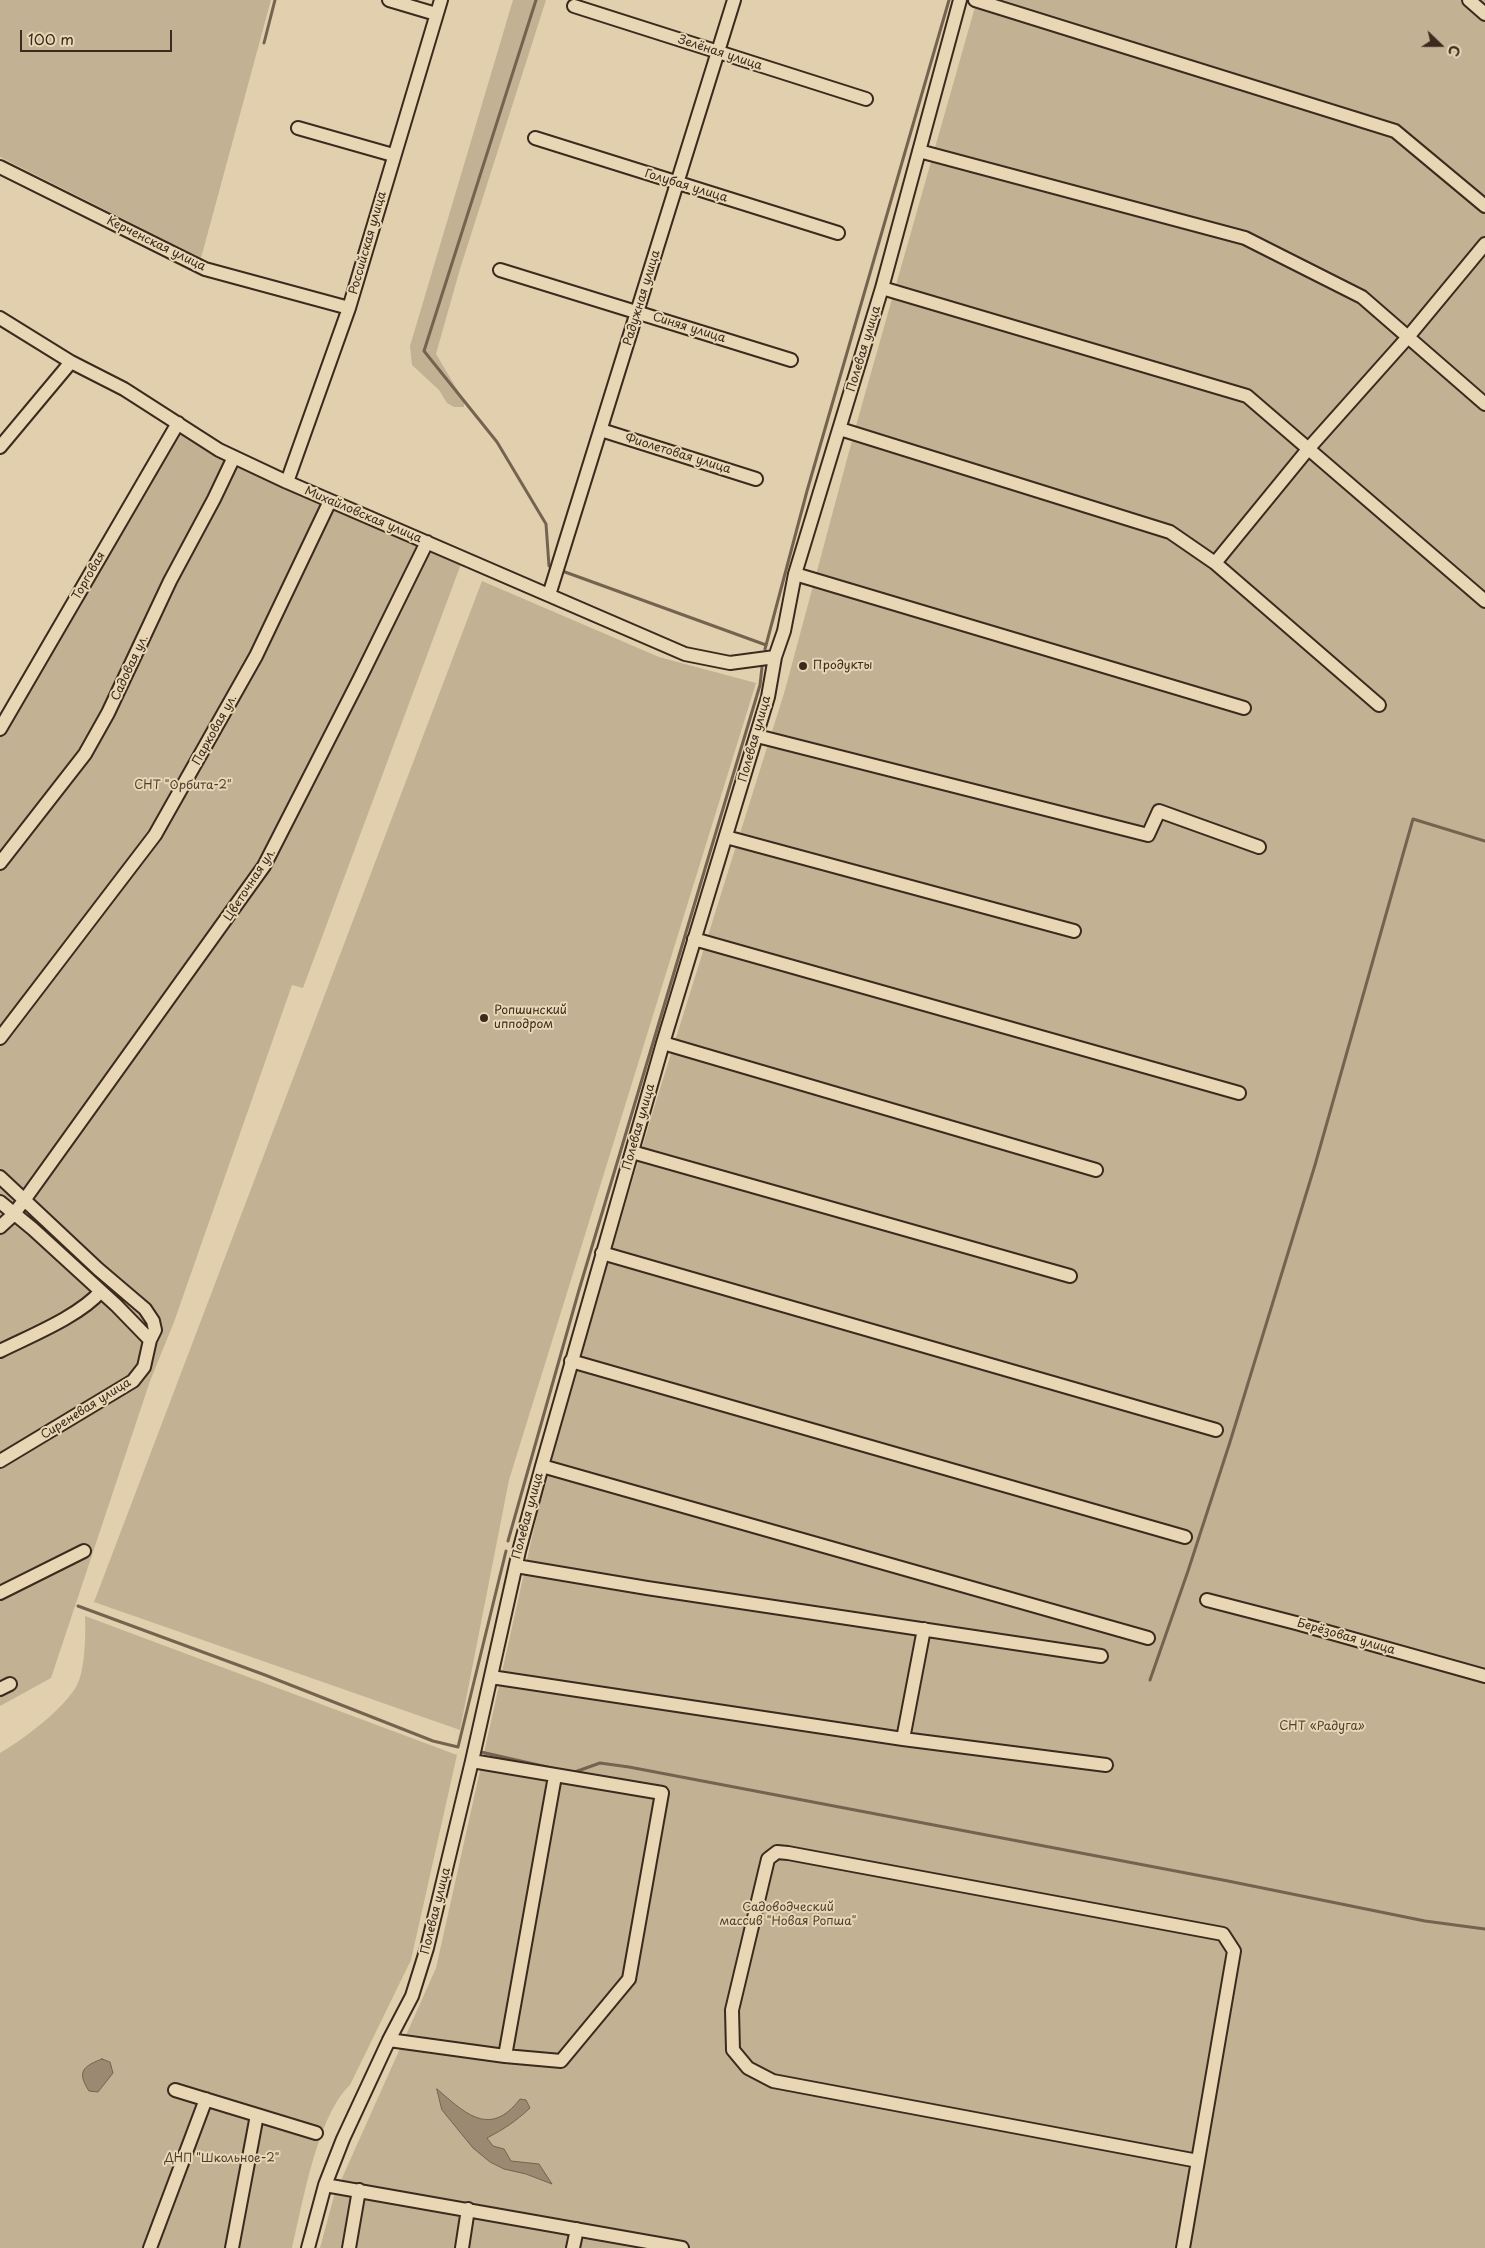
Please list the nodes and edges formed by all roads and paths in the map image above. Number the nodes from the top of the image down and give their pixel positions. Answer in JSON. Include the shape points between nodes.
{"nodes":[{"id":1,"x":389,"y":0,"type":"edge"},
{"id":2,"x":441,"y":0,"type":"edge"},
{"id":3,"x":734,"y":0,"type":"edge"},
{"id":4,"x":960,"y":0,"type":"edge"},
{"id":5,"x":975,"y":0,"type":"edge"},
{"id":6,"x":1469,"y":0,"type":"edge"},
{"id":7,"x":574,"y":6,"type":"dead end"},
{"id":8,"x":436,"y":14,"type":"junction"},
{"id":9,"x":1485,"y":14,"type":"edge"},
{"id":10,"x":718,"y":53,"type":"junction"},
{"id":11,"x":866,"y":99,"type":"dead end"},
{"id":12,"x":298,"y":128,"type":"dead end"},
{"id":13,"x":535,"y":138,"type":"dead end"},
{"id":14,"x":919,"y":151,"type":"junction"},
{"id":15,"x":394,"y":155,"type":"junction"},
{"id":16,"x":0,"y":167,"type":"edge"},
{"id":17,"x":677,"y":183,"type":"junction"},
{"id":18,"x":1485,"y":206,"type":"edge"},
{"id":19,"x":838,"y":233,"type":"dead end"},
{"id":20,"x":1485,"y":244,"type":"edge"},
{"id":21,"x":500,"y":270,"type":"dead end"},
{"id":22,"x":882,"y":288,"type":"junction"},
{"id":23,"x":349,"y":308,"type":"junction"},
{"id":24,"x":637,"y":312,"type":"junction"},
{"id":25,"x":0,"y":318,"type":"edge"},
{"id":26,"x":1408,"y":337,"type":"junction"},
{"id":27,"x":791,"y":360,"type":"dead end"},
{"id":28,"x":71,"y":362,"type":"junction"},
{"id":29,"x":1485,"y":404,"type":"edge"},
{"id":30,"x":178,"y":423,"type":"junction"},
{"id":31,"x":840,"y":429,"type":"junction"},
{"id":32,"x":601,"y":430,"type":"junction"},
{"id":33,"x":0,"y":448,"type":"edge"},
{"id":34,"x":1309,"y":448,"type":"junction"},
{"id":35,"x":234,"y":457,"type":"junction"},
{"id":36,"x":756,"y":478,"type":"dead end"},
{"id":37,"x":287,"y":482,"type":"junction"},
{"id":38,"x":330,"y":501,"type":"junction"},
{"id":39,"x":427,"y":542,"type":"junction"},
{"id":40,"x":1215,"y":563,"type":"junction"},
{"id":41,"x":796,"y":574,"type":"junction"},
{"id":42,"x":549,"y":595,"type":"junction"},
{"id":43,"x":1485,"y":601,"type":"edge"},
{"id":44,"x":775,"y":657,"type":"junction"},
{"id":45,"x":1379,"y":705,"type":"dead end"},
{"id":46,"x":1244,"y":708,"type":"dead end"},
{"id":47,"x":0,"y":729,"type":"edge"},
{"id":48,"x":757,"y":736,"type":"junction"},
{"id":49,"x":726,"y":837,"type":"junction"},
{"id":50,"x":1259,"y":847,"type":"dead end"},
{"id":51,"x":0,"y":863,"type":"edge"},
{"id":52,"x":1074,"y":931,"type":"dead end"},
{"id":53,"x":694,"y":940,"type":"junction"},
{"id":54,"x":0,"y":1038,"type":"edge"},
{"id":55,"x":663,"y":1044,"type":"junction"},
{"id":56,"x":1239,"y":1093,"type":"dead end"},
{"id":57,"x":632,"y":1152,"type":"junction"},
{"id":58,"x":1096,"y":1170,"type":"dead end"},
{"id":59,"x":0,"y":1177,"type":"edge"},
{"id":60,"x":25,"y":1199,"type":"junction"},
{"id":61,"x":0,"y":1202,"type":"edge"},
{"id":62,"x":13,"y":1215,"type":"junction"},
{"id":63,"x":0,"y":1227,"type":"edge"},
{"id":64,"x":602,"y":1253,"type":"junction"},
{"id":65,"x":1070,"y":1276,"type":"dead end"},
{"id":66,"x":101,"y":1292,"type":"junction"},
{"id":67,"x":150,"y":1340,"type":"junction"},
{"id":68,"x":0,"y":1351,"type":"edge"},
{"id":69,"x":571,"y":1361,"type":"junction"},
{"id":70,"x":1216,"y":1430,"type":"dead end"},
{"id":71,"x":0,"y":1461,"type":"edge"},
{"id":72,"x":542,"y":1466,"type":"junction"},
{"id":73,"x":1186,"y":1537,"type":"dead end"},
{"id":74,"x":84,"y":1551,"type":"dead end"},
{"id":75,"x":516,"y":1566,"type":"junction"},
{"id":76,"x":0,"y":1593,"type":"edge"},
{"id":77,"x":1207,"y":1600,"type":"dead end"},
{"id":78,"x":924,"y":1629,"type":"junction"},
{"id":79,"x":1148,"y":1638,"type":"dead end"},
{"id":80,"x":1101,"y":1656,"type":"dead end"},
{"id":81,"x":1485,"y":1676,"type":"edge"},
{"id":82,"x":491,"y":1677,"type":"junction"},
{"id":83,"x":903,"y":1739,"type":"junction"},
{"id":84,"x":472,"y":1761,"type":"junction"},
{"id":85,"x":1106,"y":1765,"type":"dead end"},
{"id":86,"x":555,"y":1776,"type":"junction"},
{"id":87,"x":389,"y":2040,"type":"junction"},
{"id":88,"x":504,"y":2056,"type":"junction"},
{"id":89,"x":175,"y":2090,"type":"dead end"},
{"id":90,"x":206,"y":2099,"type":"junction"},
{"id":91,"x":257,"y":2115,"type":"junction"},
{"id":92,"x":316,"y":2132,"type":"dead end"},
{"id":93,"x":1198,"y":2161,"type":"junction"},
{"id":94,"x":325,"y":2185,"type":"junction"},
{"id":95,"x":359,"y":2190,"type":"junction"},
{"id":96,"x":468,"y":2209,"type":"junction"},
{"id":97,"x":577,"y":2229,"type":"junction"},
{"id":98,"x":150,"y":2248,"type":"edge"},
{"id":99,"x":232,"y":2248,"type":"edge"},
{"id":100,"x":308,"y":2248,"type":"edge"},
{"id":101,"x":349,"y":2248,"type":"edge"},
{"id":102,"x":462,"y":2248,"type":"edge"},
{"id":103,"x":573,"y":2248,"type":"edge"},
{"id":104,"x":682,"y":2248,"type":"edge"},
{"id":105,"x":1183,"y":2248,"type":"edge"}],
"edges":[{"from":1,"to":8,"type":"street"},
{"from":2,"to":8,"type":"street","name":"Российская улица"},
{"from":3,"to":10,"type":"street","name":"Радужная улица"},
{"from":4,"to":14,"type":"street","name":"Полевая улица"},
{"from":5,"to":18,"type":"street","via":[[1395,131]]},
{"from":6,"to":9,"type":"street"},
{"from":7,"to":10,"type":"street","name":"Зелёная улица"},
{"from":8,"to":15,"type":"street","name":"Российская улица"},
{"from":10,"to":11,"type":"street","name":"Зелёная улица"},
{"from":10,"to":17,"type":"street","name":"Радужная улица"},
{"from":12,"to":15,"type":"street"},
{"from":13,"to":17,"type":"street","name":"Голубая улица"},
{"from":14,"to":22,"type":"street","name":"Полевая улица"},
{"from":14,"to":26,"type":"street","via":[[1245,238],[1362,297]]},
{"from":15,"to":23,"type":"street","name":"Российская улица"},
{"from":16,"to":23,"type":"street","name":"Керченская улица","via":[[206,269]]},
{"from":17,"to":19,"type":"street","name":"Голубая улица"},
{"from":17,"to":24,"type":"street","name":"Радужная улица"},
{"from":20,"to":26,"type":"street"},
{"from":21,"to":24,"type":"street","name":"Синяя улица"},
{"from":22,"to":31,"type":"street","name":"Полевая улица"},
{"from":22,"to":34,"type":"street","via":[[1248,396]]},
{"from":23,"to":37,"type":"street","name":"Российская улица"},
{"from":24,"to":27,"type":"street","name":"Синяя улица"},
{"from":24,"to":32,"type":"street","name":"Радужная улица"},
{"from":25,"to":28,"type":"street","name":"Михайловская улица"},
{"from":26,"to":29,"type":"street"},
{"from":26,"to":34,"type":"street"},
{"from":28,"to":30,"type":"street","name":"Михайловская улица","via":[[124,389]]},
{"from":28,"to":33,"type":"street"},
{"from":30,"to":35,"type":"street","name":"Михайловская улица"},
{"from":30,"to":47,"type":"street","name":"Торговая"},
{"from":31,"to":40,"type":"street","via":[[1140,521],[1170,532]]},
{"from":31,"to":41,"type":"street","name":"Полевая улица"},
{"from":32,"to":36,"type":"street","name":"Фиолетовая улица"},
{"from":32,"to":42,"type":"street","name":"Радужная улица"},
{"from":34,"to":40,"type":"street"},
{"from":34,"to":43,"type":"street"},
{"from":35,"to":37,"type":"street","name":"Михайловская улица"},
{"from":35,"to":51,"type":"street","name":"Садовая ул.","via":[[85,754]]},
{"from":37,"to":38,"type":"street","name":"Михайловская улица"},
{"from":38,"to":39,"type":"street","name":"Михайловская улица"},
{"from":38,"to":54,"type":"street","name":"Парковая ул.","via":[[256,656],[155,835]]},
{"from":39,"to":42,"type":"street","name":"Михайловская улица"},
{"from":39,"to":60,"type":"street","name":"Цветочная ул.","via":[[264,866]]},
{"from":40,"to":45,"type":"street"},
{"from":41,"to":44,"type":"street","name":"Полевая улица"},
{"from":41,"to":46,"type":"street"},
{"from":42,"to":44,"type":"street","name":"Михайловская улица","via":[[685,654],[730,663]]},
{"from":44,"to":48,"type":"street","name":"Полевая улица"},
{"from":48,"to":49,"type":"street","name":"Полевая улица"},
{"from":48,"to":50,"type":"street","via":[[1148,835],[1159,811]]},
{"from":49,"to":52,"type":"street"},
{"from":49,"to":53,"type":"street","name":"Полевая улица"},
{"from":53,"to":55,"type":"street","name":"Полевая улица"},
{"from":53,"to":56,"type":"street"},
{"from":55,"to":57,"type":"street","name":"Полевая улица"},
{"from":55,"to":58,"type":"street"},
{"from":57,"to":64,"type":"street","name":"Полевая улица"},
{"from":57,"to":65,"type":"street"},
{"from":59,"to":60,"type":"street"},
{"from":60,"to":62,"type":"street","name":"Цветочная ул."},
{"from":60,"to":67,"type":"street","name":"Сиреневая улица","via":[[144,1309],[155,1330]]},
{"from":61,"to":62,"type":"street"},
{"from":62,"to":63,"type":"street","name":"Цветочная ул."},
{"from":62,"to":66,"type":"street","via":[[34,1229]]},
{"from":64,"to":69,"type":"street","name":"Полевая улица"},
{"from":64,"to":70,"type":"street"},
{"from":66,"to":67,"type":"street"},
{"from":66,"to":68,"type":"street","via":[[81,1309]]},
{"from":67,"to":71,"type":"street","name":"Сиреневая улица","via":[[144,1367],[133,1381]]},
{"from":69,"to":72,"type":"street","name":"Полевая улица"},
{"from":69,"to":73,"type":"street"},
{"from":72,"to":75,"type":"street","name":"Полевая улица"},
{"from":72,"to":79,"type":"street"},
{"from":74,"to":76,"type":"street"},
{"from":75,"to":78,"type":"street"},
{"from":75,"to":82,"type":"street","name":"Полевая улица"},
{"from":77,"to":81,"type":"street","name":"Берёзовая улица"},
{"from":78,"to":80,"type":"street"},
{"from":78,"to":83,"type":"street"},
{"from":82,"to":83,"type":"street"},
{"from":82,"to":84,"type":"street","name":"Полевая улица"},
{"from":83,"to":85,"type":"street"},
{"from":84,"to":86,"type":"street"},
{"from":84,"to":87,"type":"street","name":"Полевая улица","via":[[427,1948],[412,1996]]},
{"from":86,"to":88,"type":"street"},
{"from":86,"to":88,"type":"street","via":[[662,1792],[629,1979],[561,2061]]},
{"from":87,"to":88,"type":"street"},
{"from":87,"to":94,"type":"street","name":"Полевая улица"},
{"from":89,"to":90,"type":"street"},
{"from":90,"to":91,"type":"street"},
{"from":90,"to":98,"type":"street"},
{"from":91,"to":92,"type":"street"},
{"from":91,"to":99,"type":"street"},
{"from":93,"to":93,"type":"street","via":[[1234,1951],[1223,1934],[788,1853],[777,1852],[768,1859],[732,2010],[733,2050],[748,2068],[773,2082]]},
{"from":93,"to":105,"type":"street"},
{"from":94,"to":95,"type":"street"},
{"from":94,"to":100,"type":"street","name":"Полевая улица"},
{"from":95,"to":96,"type":"street"},
{"from":95,"to":101,"type":"street"},
{"from":96,"to":97,"type":"street"},
{"from":96,"to":102,"type":"street"},
{"from":97,"to":103,"type":"street"},
{"from":97,"to":104,"type":"street"}]}
